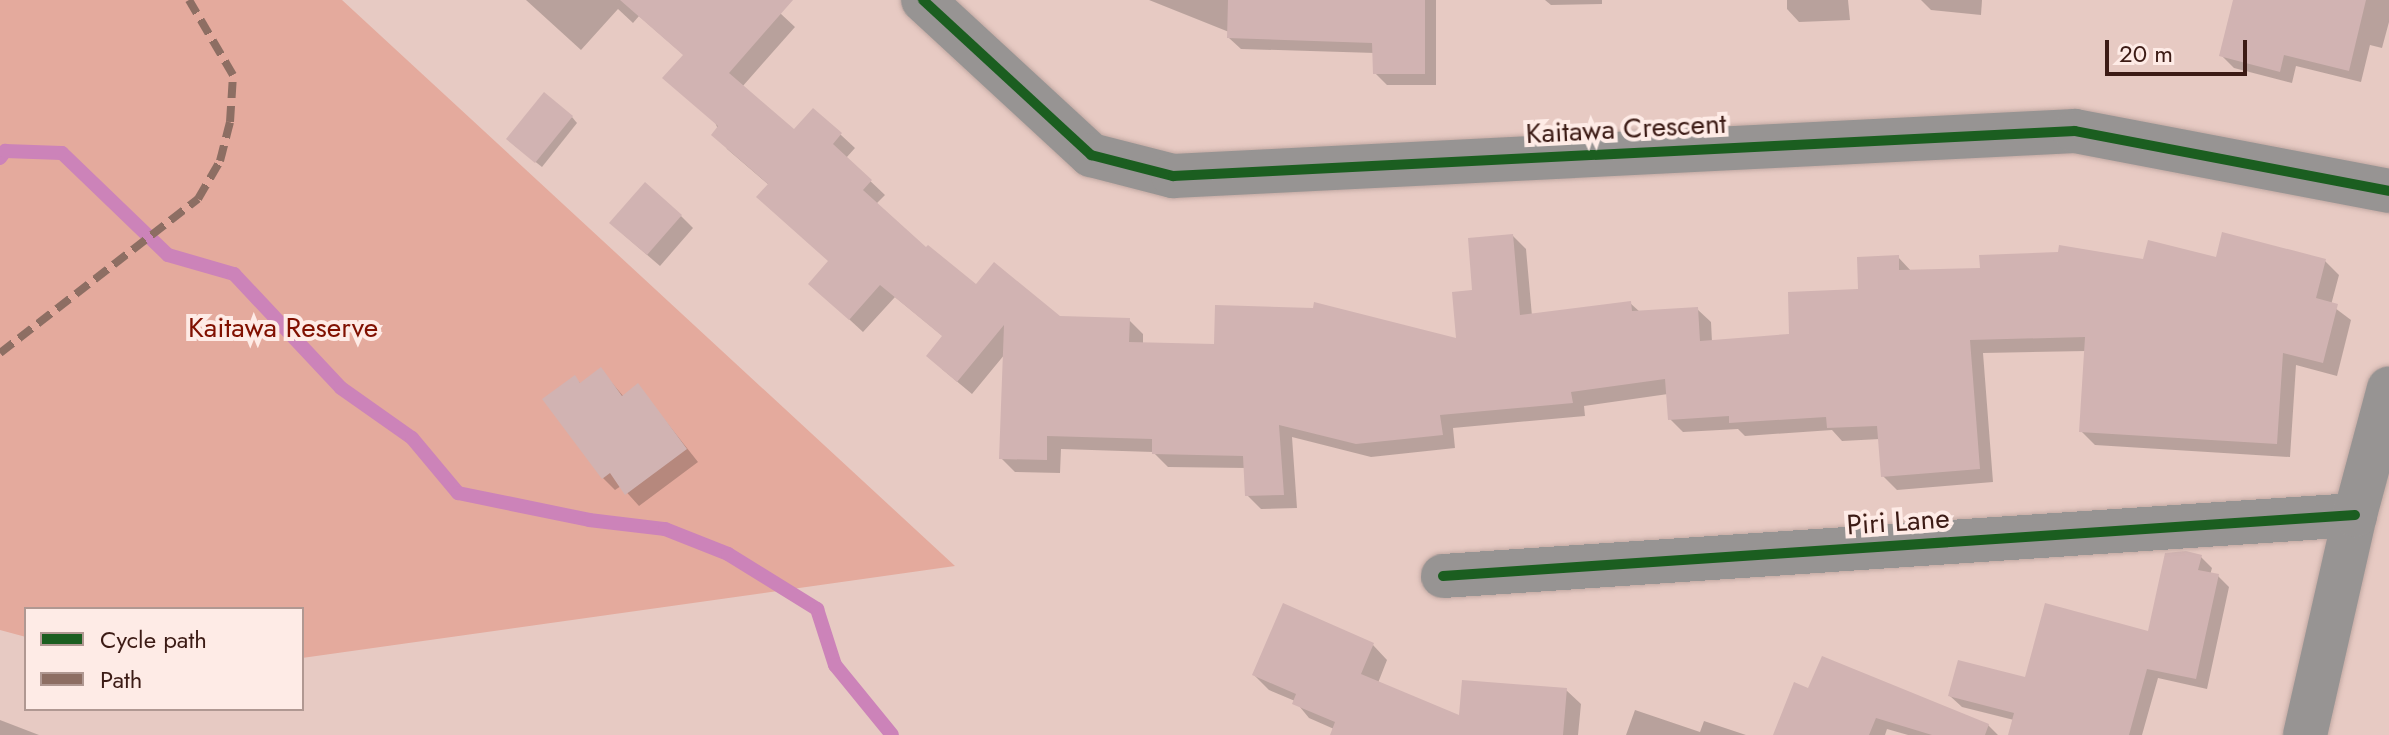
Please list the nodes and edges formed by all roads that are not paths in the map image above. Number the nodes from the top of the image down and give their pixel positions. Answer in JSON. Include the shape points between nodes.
{"nodes":[{"id":1,"x":923,"y":0,"type":"edge"},
{"id":2,"x":2389,"y":191,"type":"edge"},
{"id":3,"x":2389,"y":388,"type":"edge"},
{"id":4,"x":2355,"y":515,"type":"junction"},
{"id":5,"x":1443,"y":576,"type":"dead end"},
{"id":6,"x":2305,"y":735,"type":"edge"}],
"edges":[{"from":1,"to":2,"type":"street","name":"Kaitawa Crescent","via":[[1091,155],[1173,176],[2075,131]]},
{"from":3,"to":4,"type":"street"},
{"from":4,"to":5,"type":"street","name":"Piri Lane"},
{"from":4,"to":6,"type":"street"}]}
